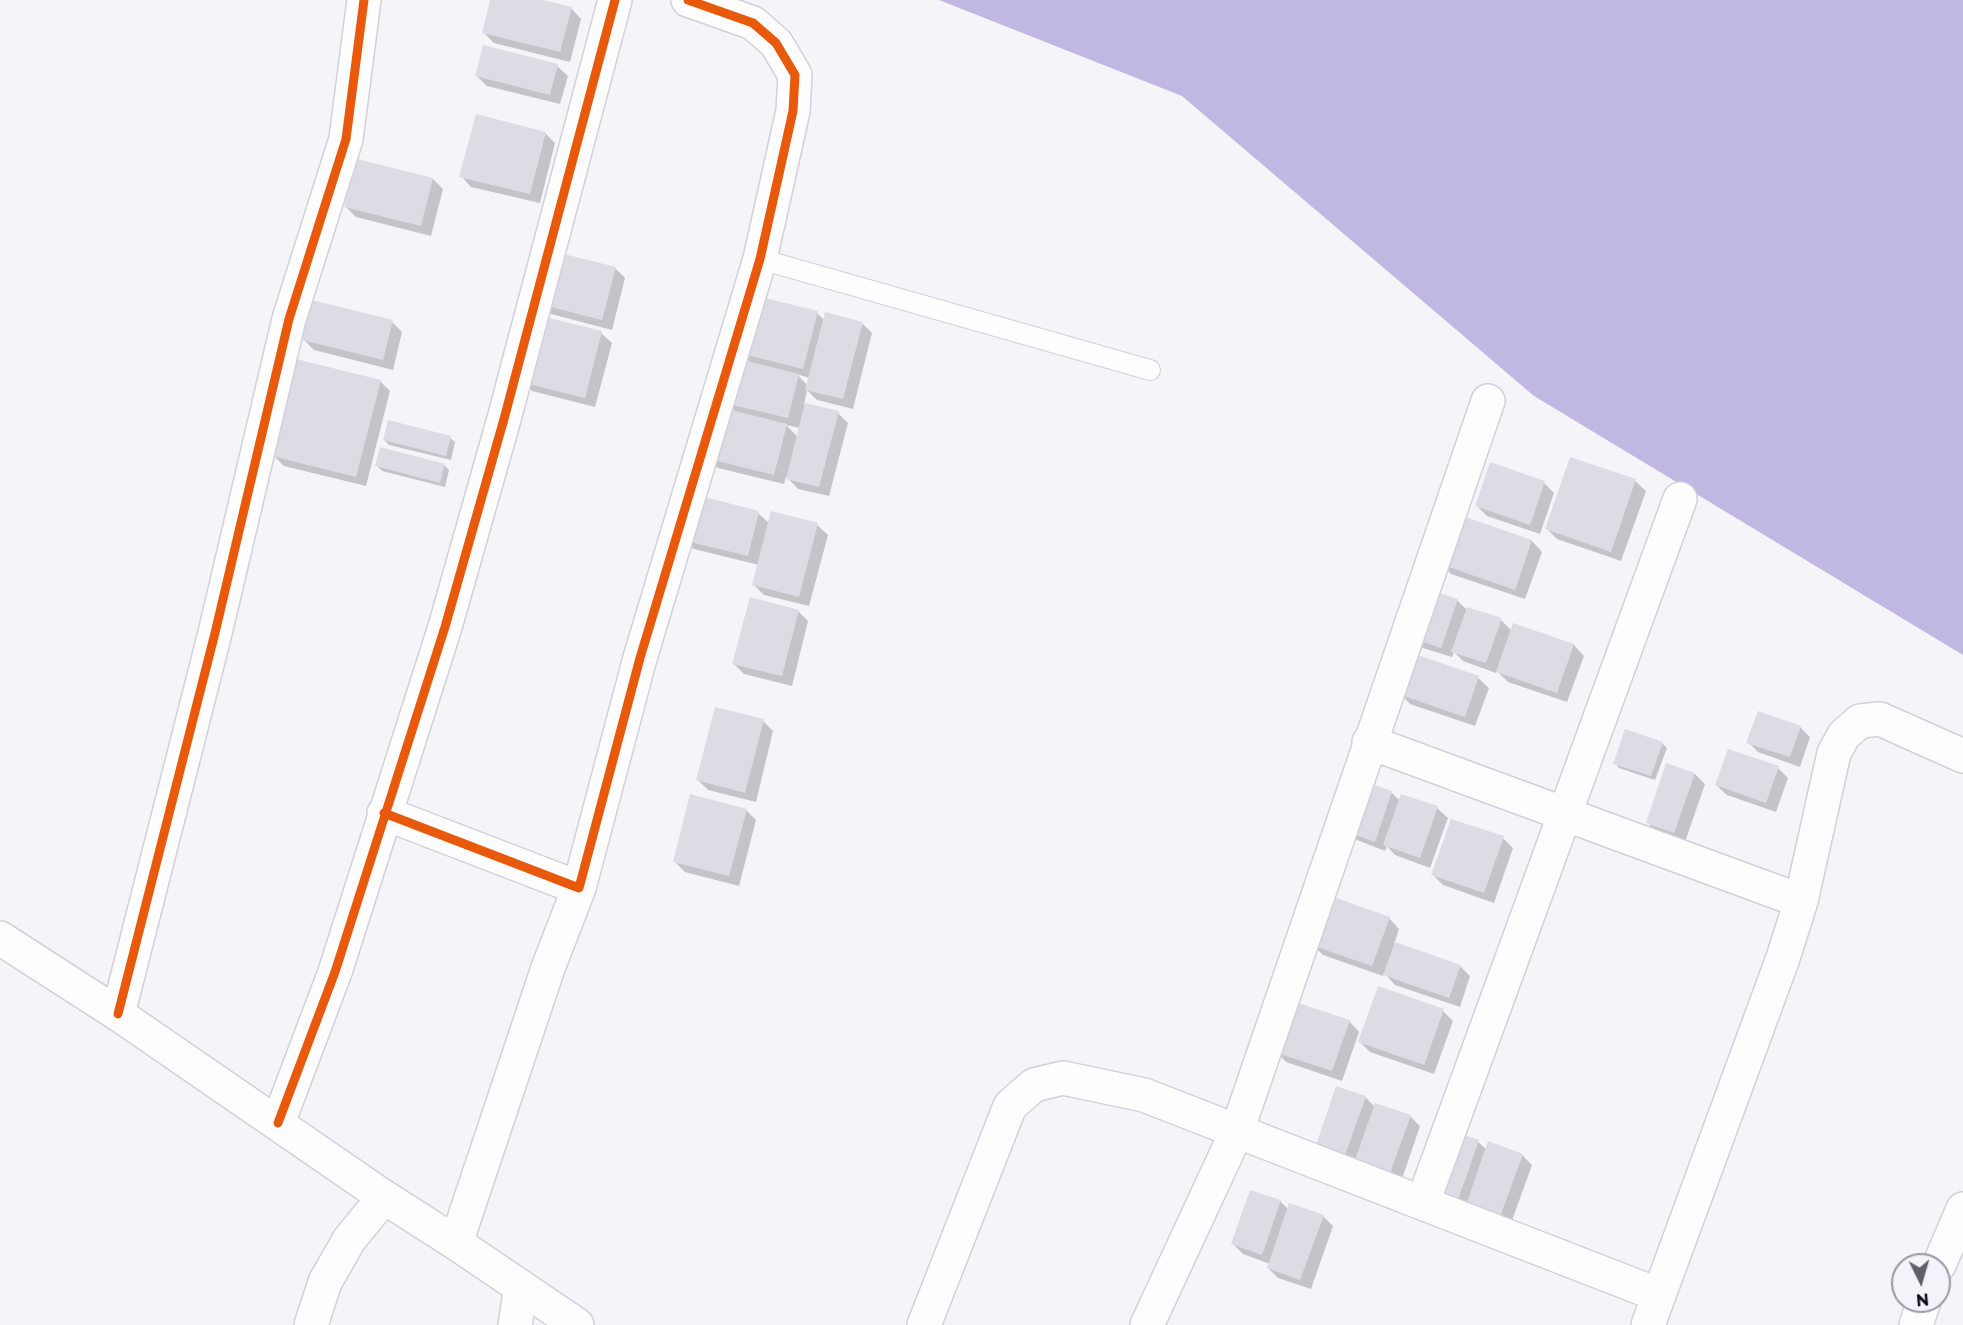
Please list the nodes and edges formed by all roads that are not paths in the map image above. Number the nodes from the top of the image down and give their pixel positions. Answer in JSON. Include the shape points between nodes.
{"nodes":[{"id":1,"x":363,"y":0,"type":"edge"},
{"id":2,"x":615,"y":0,"type":"edge"},
{"id":3,"x":688,"y":0,"type":"edge"},
{"id":4,"x":760,"y":259,"type":"junction"},
{"id":5,"x":1150,"y":370,"type":"dead end"},
{"id":6,"x":1488,"y":401,"type":"dead end"},
{"id":7,"x":1680,"y":499,"type":"dead end"},
{"id":8,"x":1369,"y":742,"type":"junction"},
{"id":9,"x":1963,"y":756,"type":"edge"},
{"id":10,"x":384,"y":813,"type":"junction"},
{"id":11,"x":1565,"y":816,"type":"junction"},
{"id":12,"x":579,"y":888,"type":"junction"},
{"id":13,"x":1801,"y":901,"type":"junction"},
{"id":14,"x":0,"y":938,"type":"edge"},
{"id":15,"x":118,"y":1014,"type":"junction"},
{"id":16,"x":278,"y":1123,"type":"junction"},
{"id":17,"x":1237,"y":1131,"type":"junction"},
{"id":18,"x":384,"y":1197,"type":"junction"},
{"id":19,"x":1423,"y":1202,"type":"junction"},
{"id":20,"x":1963,"y":1209,"type":"edge"},
{"id":21,"x":456,"y":1243,"type":"junction"},
{"id":22,"x":1944,"y":1253,"type":"edge"},
{"id":23,"x":521,"y":1287,"type":"junction"},
{"id":24,"x":1659,"y":1295,"type":"junction"},
{"id":25,"x":311,"y":1325,"type":"edge"},
{"id":26,"x":514,"y":1325,"type":"edge"},
{"id":27,"x":577,"y":1325,"type":"edge"},
{"id":28,"x":924,"y":1325,"type":"edge"},
{"id":29,"x":1147,"y":1325,"type":"edge"},
{"id":30,"x":1648,"y":1325,"type":"edge"}],
"edges":[{"from":1,"to":15,"type":"street","via":[[346,139],[289,319],[215,633]]},
{"from":2,"to":10,"type":"street","via":[[495,452],[445,627]]},
{"from":3,"to":4,"type":"street","via":[[753,23],[776,43],[795,75],[793,111]]},
{"from":4,"to":5,"type":"lane"},
{"from":4,"to":12,"type":"street","via":[[643,646]]},
{"from":6,"to":8,"type":"street"},
{"from":7,"to":11,"type":"street"},
{"from":8,"to":11,"type":"street"},
{"from":8,"to":17,"type":"street"},
{"from":9,"to":13,"type":"street","via":[[1880,719],[1860,721],[1844,735],[1834,753]]},
{"from":10,"to":12,"type":"street"},
{"from":10,"to":16,"type":"street","via":[[335,972]]},
{"from":11,"to":13,"type":"street"},
{"from":11,"to":19,"type":"street"},
{"from":12,"to":21,"type":"street","via":[[548,968]]},
{"from":13,"to":24,"type":"street"},
{"from":14,"to":15,"type":"street"},
{"from":15,"to":16,"type":"street"},
{"from":16,"to":18,"type":"street"},
{"from":17,"to":19,"type":"street"},
{"from":17,"to":28,"type":"street","via":[[1144,1095],[1063,1078],[1034,1085],[1010,1106]]},
{"from":17,"to":29,"type":"street"},
{"from":18,"to":21,"type":"street"},
{"from":18,"to":25,"type":"street","via":[[334,1265]]},
{"from":19,"to":24,"type":"street"},
{"from":20,"to":22,"type":"street"},
{"from":21,"to":23,"type":"street"},
{"from":23,"to":26,"type":"street"},
{"from":23,"to":27,"type":"street"},
{"from":24,"to":30,"type":"street"}]}
